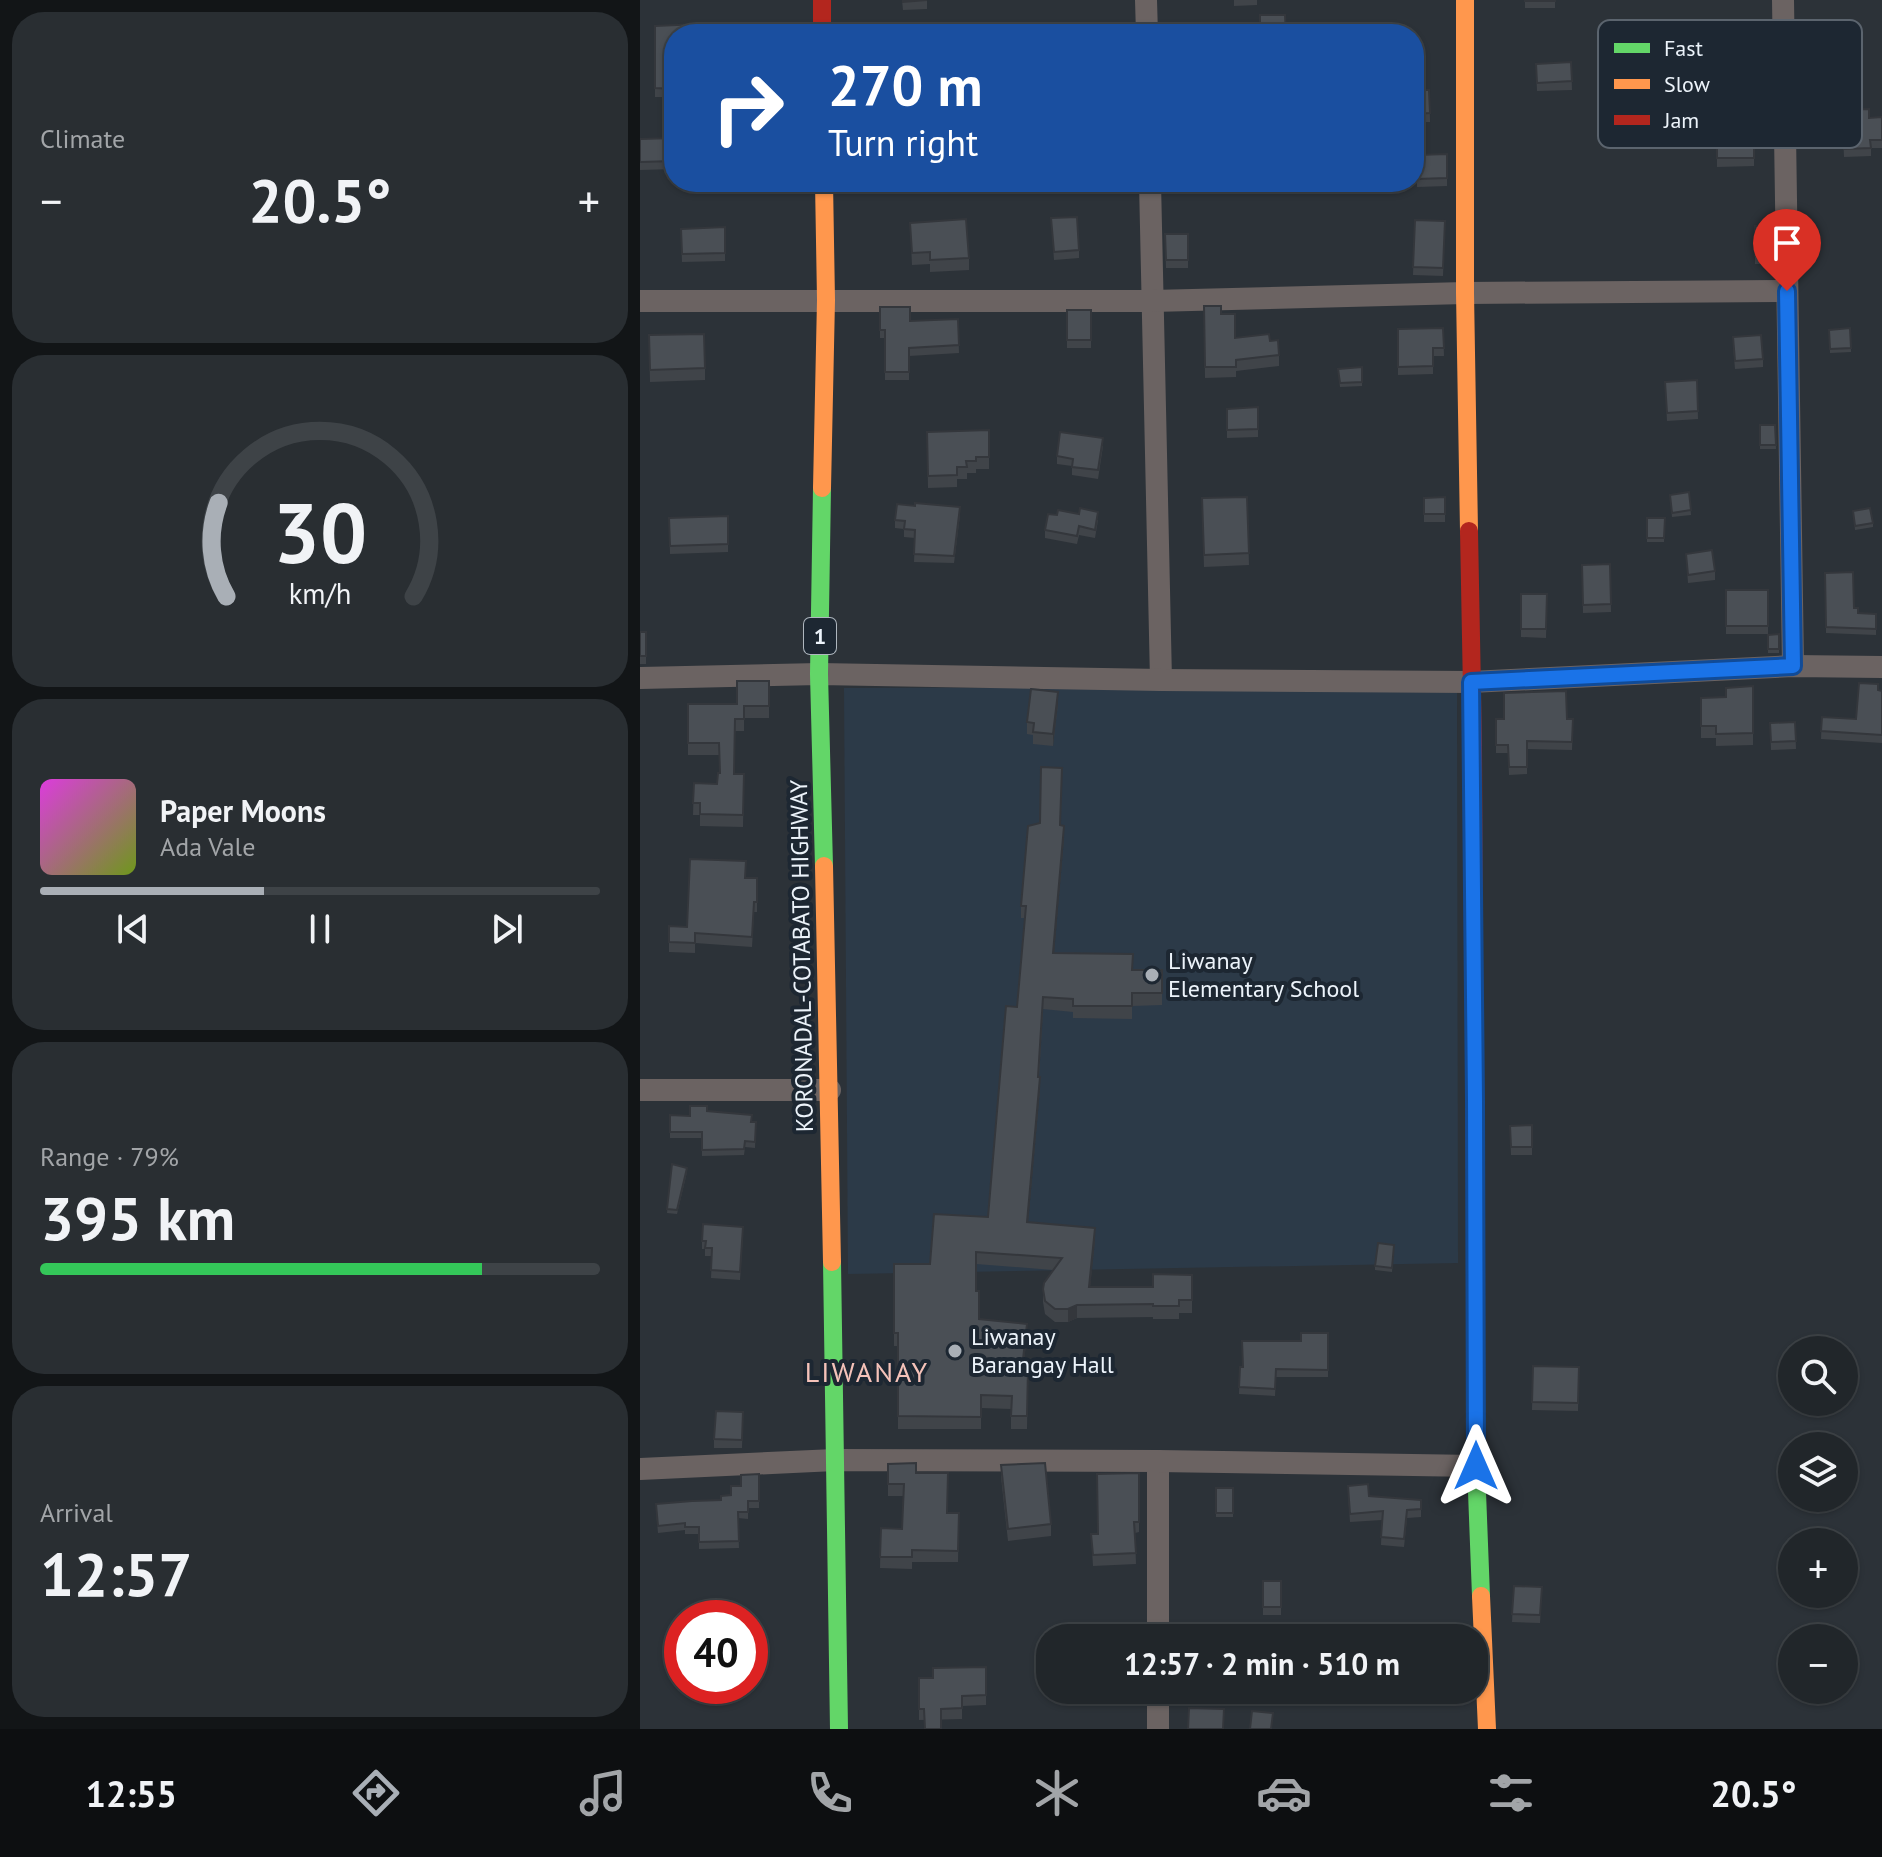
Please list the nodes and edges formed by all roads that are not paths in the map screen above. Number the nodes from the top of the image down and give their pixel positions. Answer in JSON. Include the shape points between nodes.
{"nodes":[{"id":1,"x":822,"y":0,"type":"edge"},
{"id":2,"x":1146,"y":0,"type":"edge"},
{"id":3,"x":1465,"y":0,"type":"edge"},
{"id":4,"x":1783,"y":0,"type":"edge"},
{"id":5,"x":1783,"y":20,"type":"edge"},
{"id":6,"x":822,"y":24,"type":"edge"},
{"id":7,"x":1147,"y":24,"type":"edge"},
{"id":8,"x":1785,"y":148,"type":"edge"},
{"id":9,"x":824,"y":192,"type":"edge"},
{"id":10,"x":1150,"y":192,"type":"edge"},
{"id":11,"x":1787,"y":291,"type":"junction"},
{"id":12,"x":1465,"y":293,"type":"junction"},
{"id":13,"x":826,"y":300,"type":"junction"},
{"id":14,"x":640,"y":301,"type":"edge"},
{"id":15,"x":1152,"y":301,"type":"junction"},
{"id":16,"x":1793,"y":666,"type":"junction"},
{"id":17,"x":1882,"y":667,"type":"edge"},
{"id":18,"x":819,"y":674,"type":"junction"},
{"id":19,"x":640,"y":678,"type":"edge"},
{"id":20,"x":1161,"y":680,"type":"junction"},
{"id":21,"x":1471,"y":682,"type":"junction"},
{"id":22,"x":640,"y":1090,"type":"edge"},
{"id":23,"x":830,"y":1090,"type":"junction"},
{"id":24,"x":835,"y":1460,"type":"junction"},
{"id":25,"x":1158,"y":1461,"type":"junction"},
{"id":26,"x":1476,"y":1466,"type":"junction"},
{"id":27,"x":640,"y":1469,"type":"edge"},
{"id":28,"x":1158,"y":1624,"type":"edge"},
{"id":29,"x":1158,"y":1704,"type":"edge"},
{"id":30,"x":839,"y":1729,"type":"edge"},
{"id":31,"x":1158,"y":1729,"type":"edge"},
{"id":32,"x":1487,"y":1729,"type":"edge"}],
"edges":[{"from":1,"to":6,"type":"main road"},
{"from":2,"to":7,"type":"street"},
{"from":3,"to":12,"type":"main road"},
{"from":4,"to":5,"type":"street"},
{"from":8,"to":11,"type":"street"},
{"from":9,"to":13,"type":"main road","name":"KORONADAL-COTABATO HIGHWAY","number":"1"},
{"from":10,"to":15,"type":"street"},
{"from":11,"to":12,"type":"street"},
{"from":11,"to":16,"type":"street"},
{"from":12,"to":15,"type":"street"},
{"from":12,"to":21,"type":"main road"},
{"from":13,"to":14,"type":"street"},
{"from":13,"to":15,"type":"street"},
{"from":13,"to":18,"type":"main road","name":"KORONADAL-COTABATO HIGHWAY","number":"1"},
{"from":15,"to":20,"type":"street"},
{"from":16,"to":17,"type":"street"},
{"from":16,"to":21,"type":"street"},
{"from":18,"to":19,"type":"street"},
{"from":18,"to":20,"type":"street"},
{"from":18,"to":23,"type":"main road","name":"KORONADAL-COTABATO HIGHWAY","number":"1"},
{"from":20,"to":21,"type":"street"},
{"from":21,"to":26,"type":"main road"},
{"from":22,"to":23,"type":"street"},
{"from":23,"to":24,"type":"main road","name":"KORONADAL-COTABATO HIGHWAY","number":"1"},
{"from":24,"to":25,"type":"street"},
{"from":24,"to":27,"type":"street"},
{"from":24,"to":30,"type":"main road","name":"KORONADAL-COTABATO HIGHWAY","number":"1"},
{"from":25,"to":26,"type":"street"},
{"from":25,"to":28,"type":"street"},
{"from":26,"to":32,"type":"main road"},
{"from":29,"to":31,"type":"street"}]}
